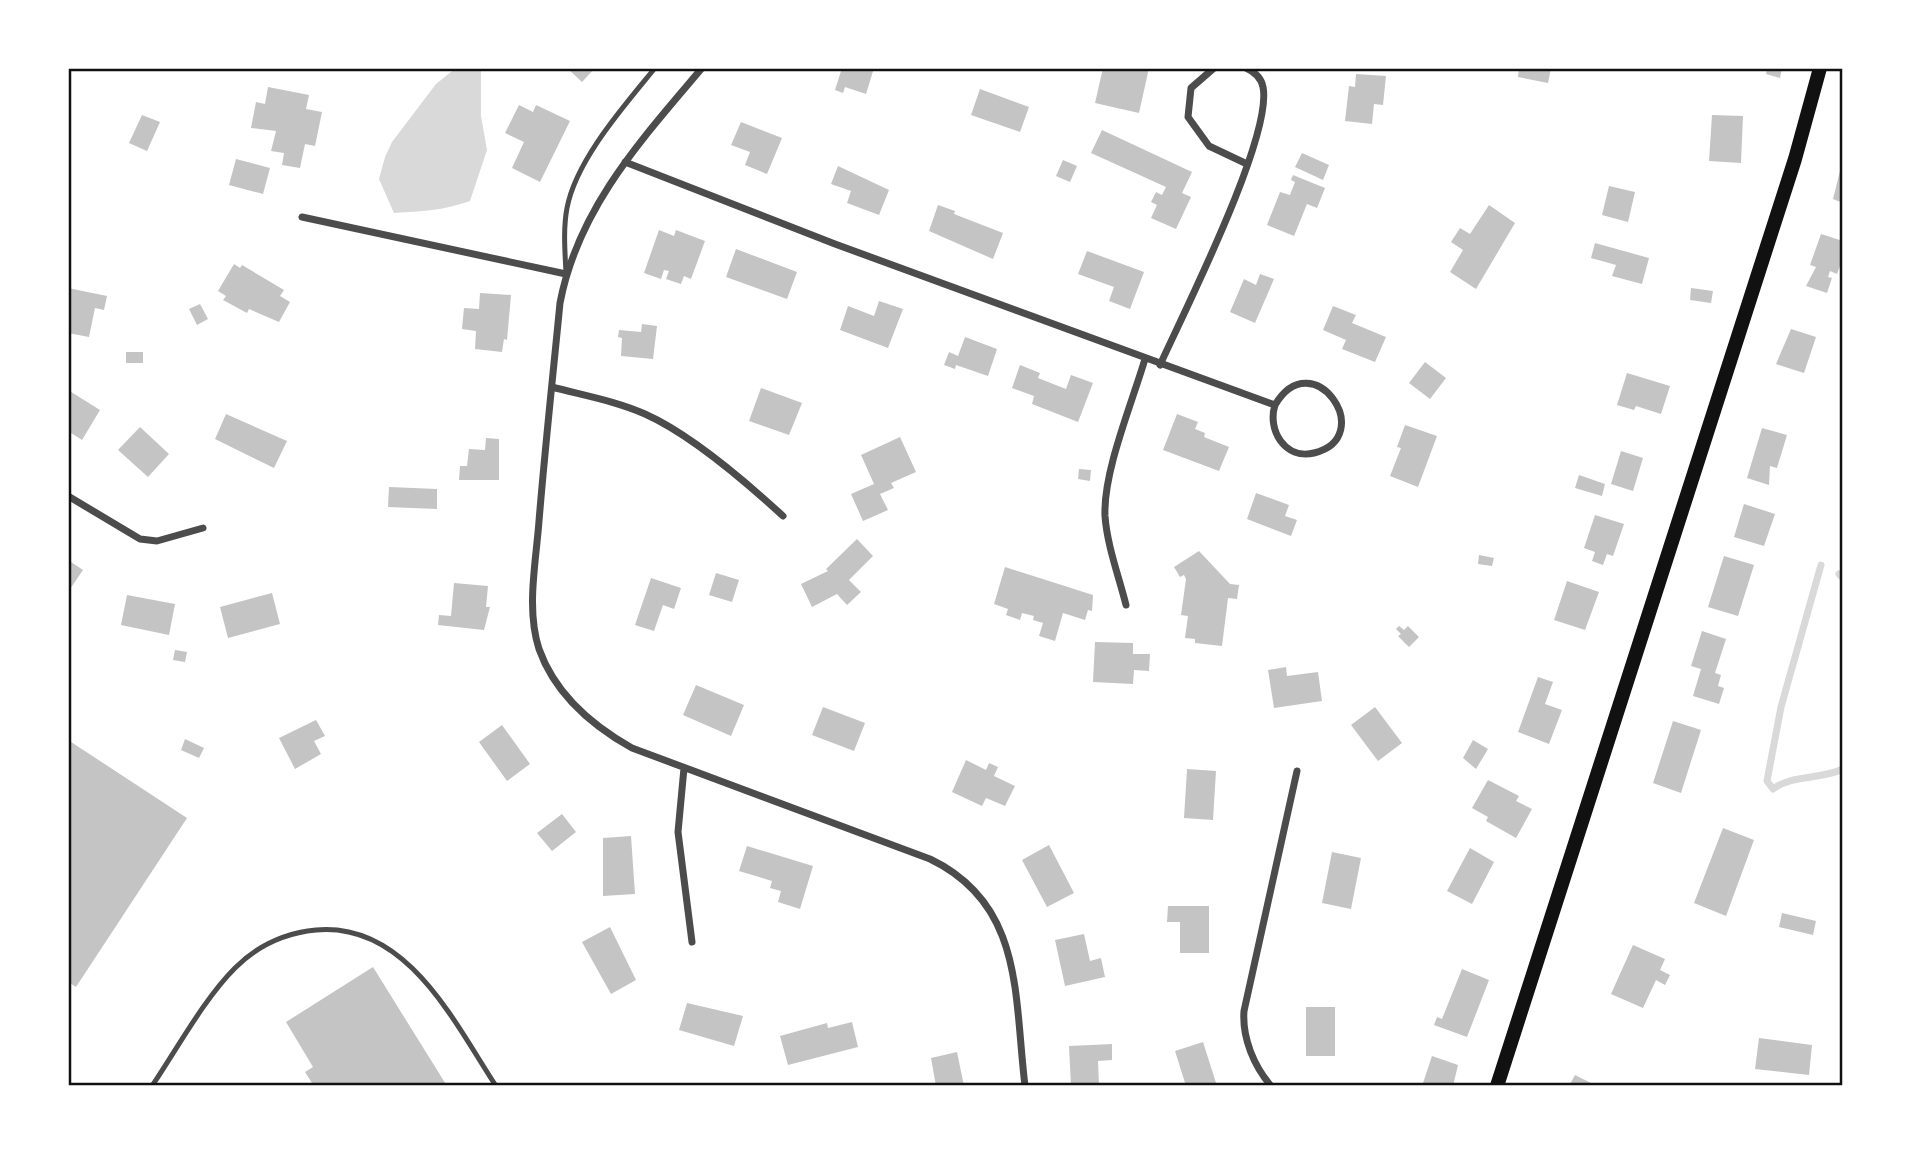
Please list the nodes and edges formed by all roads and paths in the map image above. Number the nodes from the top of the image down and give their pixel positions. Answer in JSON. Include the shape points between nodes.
{"nodes":[{"id":1,"x":655,"y":68,"type":"edge"},
{"id":2,"x":702,"y":68,"type":"edge"},
{"id":3,"x":1214,"y":68,"type":"edge"},
{"id":4,"x":1246,"y":68,"type":"edge"},
{"id":5,"x":1821,"y":68,"type":"edge"},
{"id":6,"x":625,"y":162,"type":"junction"},
{"id":7,"x":1247,"y":164,"type":"junction"},
{"id":8,"x":302,"y":217,"type":"dead end"},
{"id":9,"x":566,"y":274,"type":"junction"},
{"id":10,"x":1145,"y":359,"type":"junction"},
{"id":11,"x":1160,"y":365,"type":"junction"},
{"id":12,"x":552,"y":387,"type":"junction"},
{"id":13,"x":1275,"y":405,"type":"junction"},
{"id":14,"x":68,"y":496,"type":"edge"},
{"id":15,"x":783,"y":516,"type":"dead end"},
{"id":16,"x":203,"y":528,"type":"dead end"},
{"id":17,"x":1126,"y":605,"type":"dead end"},
{"id":18,"x":684,"y":768,"type":"junction"},
{"id":19,"x":1297,"y":771,"type":"dead end"},
{"id":20,"x":692,"y":942,"type":"dead end"},
{"id":21,"x":152,"y":1086,"type":"edge"},
{"id":22,"x":496,"y":1086,"type":"edge"},
{"id":23,"x":1025,"y":1086,"type":"edge"},
{"id":24,"x":1271,"y":1086,"type":"edge"},
{"id":25,"x":1497,"y":1086,"type":"edge"}],
"edges":[{"from":1,"to":9,"type":"lane","via":[[617,115],[571,193],[565,221]]},
{"from":2,"to":6,"type":"street"},
{"from":3,"to":7,"type":"street","via":[[1191,88],[1188,117],[1209,146]]},
{"from":4,"to":7,"type":"street","via":[[1264,89]]},
{"from":5,"to":25,"type":"main road"},
{"from":6,"to":9,"type":"street","via":[[587,221]]},
{"from":6,"to":10,"type":"street"},
{"from":7,"to":11,"type":"street"},
{"from":8,"to":9,"type":"street"},
{"from":9,"to":12,"type":"street"},
{"from":10,"to":11,"type":"street"},
{"from":10,"to":17,"type":"street","via":[[1105,509]]},
{"from":11,"to":13,"type":"street"},
{"from":12,"to":15,"type":"street","via":[[658,421]]},
{"from":12,"to":18,"type":"street","via":[[534,590],[533,621],[539,649],[559,687],[591,721],[632,748]]},
{"from":13,"to":13,"type":"street","via":[[1290,388],[1321,387],[1341,411],[1338,434],[1325,449],[1294,452],[1274,430]]},
{"from":14,"to":16,"type":"street","via":[[140,539],[157,541]]},
{"from":18,"to":20,"type":"street","via":[[678,832]]},
{"from":18,"to":23,"type":"street","via":[[930,859],[973,886],[1004,936]]},
{"from":19,"to":24,"type":"street","via":[[1243,1017],[1253,1056]]},
{"from":21,"to":22,"type":"lane","via":[[223,983],[246,958],[291,934],[324,929],[375,941],[428,983]]}]}
